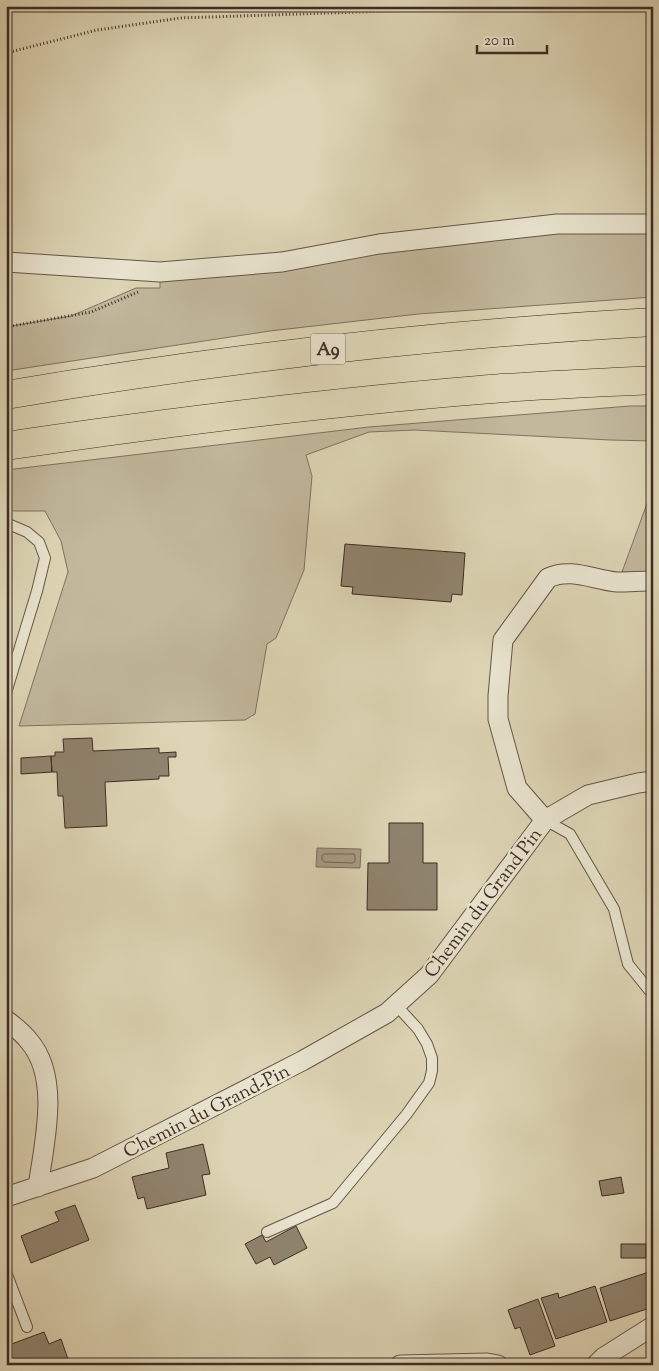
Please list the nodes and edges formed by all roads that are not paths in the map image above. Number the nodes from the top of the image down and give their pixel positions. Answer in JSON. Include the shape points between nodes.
{"nodes":[{"id":1,"x":653,"y":224,"type":"edge"},
{"id":2,"x":6,"y":262,"type":"edge"},
{"id":3,"x":653,"y":322,"type":"edge"},
{"id":4,"x":653,"y":380,"type":"edge"},
{"id":5,"x":6,"y":395,"type":"edge"},
{"id":6,"x":6,"y":446,"type":"edge"},
{"id":7,"x":6,"y":523,"type":"edge"},
{"id":8,"x":653,"y":581,"type":"edge"},
{"id":9,"x":6,"y":693,"type":"edge"},
{"id":10,"x":653,"y":781,"type":"edge"},
{"id":11,"x":545,"y":820,"type":"junction"},
{"id":12,"x":653,"y":991,"type":"edge"},
{"id":13,"x":396,"y":1004,"type":"junction"},
{"id":14,"x":6,"y":1020,"type":"edge"},
{"id":15,"x":38,"y":1187,"type":"junction"},
{"id":16,"x":6,"y":1197,"type":"edge"},
{"id":17,"x":267,"y":1232,"type":"dead end"},
{"id":18,"x":6,"y":1272,"type":"edge"},
{"id":19,"x":653,"y":1326,"type":"edge"},
{"id":20,"x":26,"y":1327,"type":"dead end"},
{"id":21,"x":400,"y":1365,"type":"edge"},
{"id":22,"x":498,"y":1365,"type":"edge"},
{"id":23,"x":596,"y":1365,"type":"edge"}],
"edges":[{"from":1,"to":2,"type":"street","via":[[557,224],[379,244],[282,262],[160,272]]},
{"from":3,"to":5,"type":"highway","number":"A9","via":[[484,333],[366,345],[110,377]]},
{"from":4,"to":6,"type":"highway","via":[[480,390],[355,402]]},
{"from":7,"to":9,"type":"lane","via":[[27,532],[39,542],[45,558]]},
{"from":8,"to":11,"type":"street","via":[[616,582],[582,575],[555,575],[548,578],[503,640],[498,719],[517,788]]},
{"from":10,"to":11,"type":"street","via":[[588,795]]},
{"from":11,"to":12,"type":"lane","via":[[570,834],[614,908],[628,964]]},
{"from":11,"to":13,"type":"street","name":"Chemin du Grand Pin","via":[[429,975]]},
{"from":13,"to":15,"type":"street","name":"Chemin du Grand-Pin","via":[[387,1013],[302,1061],[177,1126],[93,1168]]},
{"from":13,"to":17,"type":"lane","via":[[427,1044],[432,1058],[429,1083],[333,1203]]},
{"from":14,"to":15,"type":"street","via":[[30,1041],[48,1080]]},
{"from":15,"to":16,"type":"street","name":"Chemin du Grand-Pin"},
{"from":18,"to":20,"type":"lane"},
{"from":19,"to":23,"type":"street"},
{"from":21,"to":22,"type":"street"}]}
